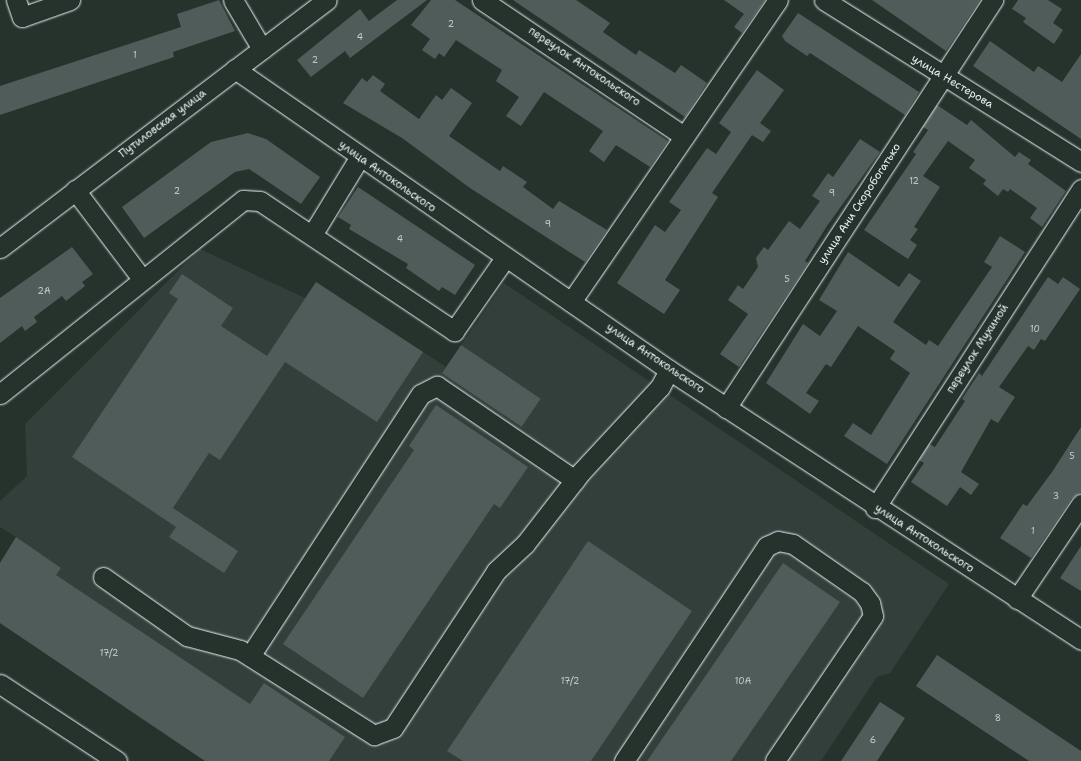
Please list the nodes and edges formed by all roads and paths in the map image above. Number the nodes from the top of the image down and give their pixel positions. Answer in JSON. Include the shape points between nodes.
{"nodes":[{"id":1,"x":16,"y":0,"type":"edge"},
{"id":2,"x":70,"y":0,"type":"edge"},
{"id":3,"x":233,"y":0,"type":"edge"},
{"id":4,"x":327,"y":0,"type":"edge"},
{"id":5,"x":482,"y":0,"type":"edge"},
{"id":6,"x":778,"y":0,"type":"edge"},
{"id":7,"x":824,"y":0,"type":"edge"},
{"id":8,"x":993,"y":0,"type":"edge"},
{"id":9,"x":262,"y":49,"type":"junction"},
{"id":10,"x":235,"y":69,"type":"junction"},
{"id":11,"x":943,"y":78,"type":"junction"},
{"id":12,"x":684,"y":136,"type":"junction"},
{"id":13,"x":359,"y":158,"type":"junction"},
{"id":14,"x":1081,"y":162,"type":"edge"},
{"id":15,"x":1081,"y":189,"type":"edge"},
{"id":16,"x":75,"y":190,"type":"junction"},
{"id":17,"x":312,"y":235,"type":"junction"},
{"id":18,"x":0,"y":248,"type":"edge"},
{"id":19,"x":505,"y":258,"type":"junction"},
{"id":20,"x":142,"y":279,"type":"junction"},
{"id":21,"x":571,"y":302,"type":"junction"},
{"id":22,"x":669,"y":370,"type":"junction"},
{"id":23,"x":0,"y":394,"type":"edge"},
{"id":24,"x":726,"y":408,"type":"junction"},
{"id":25,"x":575,"y":480,"type":"junction"},
{"id":26,"x":1081,"y":504,"type":"edge"},
{"id":27,"x":875,"y":508,"type":"junction"},
{"id":28,"x":103,"y":577,"type":"dead end"},
{"id":29,"x":1017,"y":599,"type":"junction"},
{"id":30,"x":1081,"y":640,"type":"edge"},
{"id":31,"x":250,"y":656,"type":"junction"},
{"id":32,"x":0,"y":684,"type":"edge"},
{"id":33,"x":117,"y":761,"type":"edge"},
{"id":34,"x":624,"y":761,"type":"edge"},
{"id":35,"x":775,"y":761,"type":"edge"}],
"edges":[{"from":1,"to":2,"type":"street","via":[[22,17]]},
{"from":3,"to":9,"type":"street"},
{"from":4,"to":9,"type":"street","name":"Путиловская улица"},
{"from":5,"to":12,"type":"street","name":"переулок Антокольского"},
{"from":6,"to":12,"type":"street"},
{"from":7,"to":11,"type":"street","name":"улица Нестерова"},
{"from":8,"to":11,"type":"street","name":"улица Ани Скоробогатько"},
{"from":9,"to":10,"type":"street","name":"Путиловская улица"},
{"from":10,"to":13,"type":"street","name":"улица Антокольского"},
{"from":10,"to":16,"type":"street","name":"Путиловская улица"},
{"from":11,"to":14,"type":"street","name":"улица Нестерова"},
{"from":11,"to":24,"type":"street","name":"улица Ани Скоробогатько"},
{"from":12,"to":21,"type":"street"},
{"from":13,"to":17,"type":"street"},
{"from":13,"to":19,"type":"street","name":"улица Антокольского"},
{"from":15,"to":27,"type":"street","name":"переулок Мухиной"},
{"from":16,"to":18,"type":"street","name":"Путиловская улица"},
{"from":16,"to":20,"type":"street"},
{"from":17,"to":19,"type":"street","via":[[454,331]]},
{"from":17,"to":20,"type":"street","via":[[260,201],[243,200]]},
{"from":19,"to":21,"type":"street","name":"улица Антокольского"},
{"from":20,"to":23,"type":"street"},
{"from":21,"to":22,"type":"street","name":"улица Антокольского"},
{"from":22,"to":24,"type":"street","name":"улица Антокольского"},
{"from":22,"to":25,"type":"street","via":[[660,386]]},
{"from":24,"to":27,"type":"street","name":"улица Антокольского"},
{"from":25,"to":31,"type":"street","via":[[525,544],[496,571],[393,728],[374,735]]},
{"from":25,"to":31,"type":"street","via":[[437,386],[421,394]]},
{"from":26,"to":29,"type":"street"},
{"from":27,"to":29,"type":"street","name":"улица Антокольского"},
{"from":28,"to":31,"type":"street","via":[[186,636],[205,638]]},
{"from":29,"to":30,"type":"street","name":"улица Антокольского"},
{"from":32,"to":33,"type":"street"},
{"from":34,"to":35,"type":"street","via":[[767,546],[778,541],[793,544],[862,592],[870,603],[873,616]]}]}
